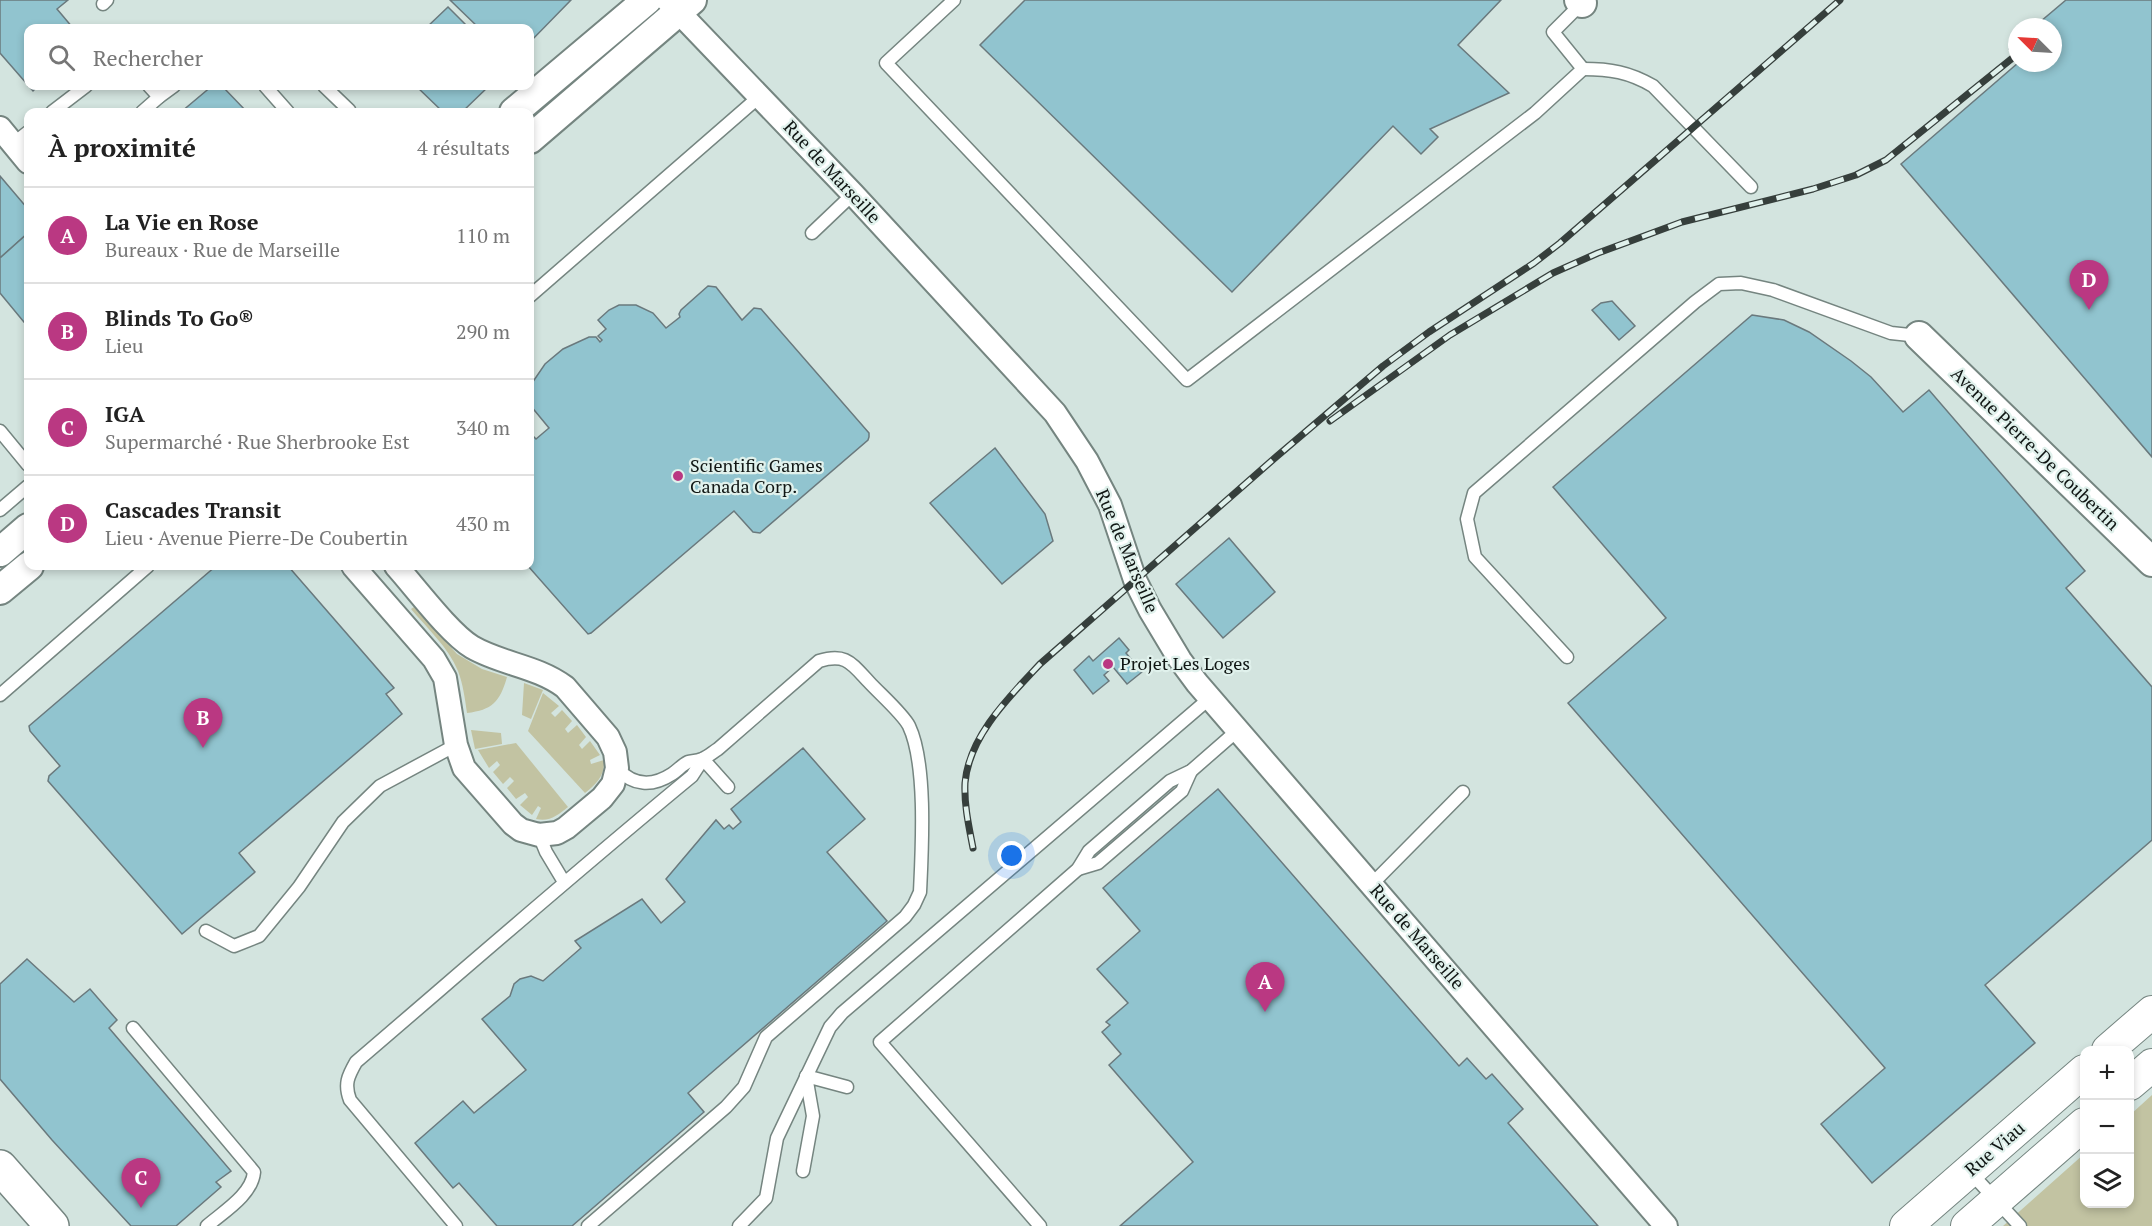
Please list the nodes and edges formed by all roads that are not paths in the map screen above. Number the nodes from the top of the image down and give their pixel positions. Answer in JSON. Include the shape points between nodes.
{"nodes":[{"id":1,"x":646,"y":0,"type":"edge"},
{"id":2,"x":954,"y":0,"type":"edge"},
{"id":3,"x":1580,"y":2,"type":"edge"},
{"id":4,"x":679,"y":4,"type":"edge"},
{"id":5,"x":1582,"y":69,"type":"junction"},
{"id":6,"x":81,"y":90,"type":"edge"},
{"id":7,"x":153,"y":90,"type":"edge"},
{"id":8,"x":169,"y":90,"type":"edge"},
{"id":9,"x":269,"y":90,"type":"edge"},
{"id":10,"x":328,"y":90,"type":"edge"},
{"id":11,"x":760,"y":96,"type":"junction"},
{"id":12,"x":159,"y":97,"type":"junction"},
{"id":13,"x":57,"y":108,"type":"edge"},
{"id":14,"x":147,"y":108,"type":"edge"},
{"id":15,"x":284,"y":108,"type":"edge"},
{"id":16,"x":347,"y":108,"type":"edge"},
{"id":17,"x":519,"y":108,"type":"edge"},
{"id":18,"x":14,"y":135,"type":"edge"},
{"id":19,"x":534,"y":135,"type":"edge"},
{"id":20,"x":24,"y":154,"type":"edge"},
{"id":21,"x":1751,"y":187,"type":"dead end"},
{"id":22,"x":853,"y":194,"type":"junction"},
{"id":23,"x":812,"y":233,"type":"dead end"},
{"id":24,"x":534,"y":293,"type":"edge"},
{"id":25,"x":1919,"y":336,"type":"joint"},
{"id":26,"x":1,"y":436,"type":"edge"},
{"id":27,"x":24,"y":461,"type":"edge"},
{"id":28,"x":24,"y":489,"type":"edge"},
{"id":29,"x":0,"y":510,"type":"edge"},
{"id":30,"x":24,"y":531,"type":"edge"},
{"id":31,"x":0,"y":552,"type":"edge"},
{"id":32,"x":2152,"y":562,"type":"edge"},
{"id":33,"x":24,"y":570,"type":"edge"},
{"id":34,"x":143,"y":570,"type":"edge"},
{"id":35,"x":356,"y":570,"type":"edge"},
{"id":36,"x":400,"y":570,"type":"edge"},
{"id":37,"x":0,"y":590,"type":"edge"},
{"id":38,"x":1567,"y":657,"type":"dead end"},
{"id":39,"x":0,"y":695,"type":"edge"},
{"id":40,"x":1210,"y":698,"type":"junction"},
{"id":41,"x":1238,"y":730,"type":"junction"},
{"id":42,"x":456,"y":745,"type":"junction"},
{"id":43,"x":703,"y":759,"type":"junction"},
{"id":44,"x":617,"y":768,"type":"junction"},
{"id":45,"x":728,"y":787,"type":"dead end"},
{"id":46,"x":1463,"y":792,"type":"dead end"},
{"id":47,"x":539,"y":835,"type":"junction"},
{"id":48,"x":564,"y":882,"type":"junction"},
{"id":49,"x":1372,"y":884,"type":"junction"},
{"id":50,"x":206,"y":931,"type":"dead end"},
{"id":51,"x":2152,"y":1012,"type":"edge"},
{"id":52,"x":132,"y":1028,"type":"dead end"},
{"id":53,"x":2113,"y":1046,"type":"edge"},
{"id":54,"x":2152,"y":1065,"type":"edge"},
{"id":55,"x":2080,"y":1075,"type":"edge"},
{"id":56,"x":806,"y":1076,"type":"junction"},
{"id":57,"x":2134,"y":1081,"type":"edge"},
{"id":58,"x":847,"y":1088,"type":"dead end"},
{"id":59,"x":2080,"y":1128,"type":"edge"},
{"id":60,"x":0,"y":1167,"type":"edge"},
{"id":61,"x":803,"y":1171,"type":"dead end"},
{"id":62,"x":1970,"y":1171,"type":"junction"},
{"id":63,"x":1997,"y":1200,"type":"junction"},
{"id":64,"x":52,"y":1226,"type":"edge"},
{"id":65,"x":207,"y":1226,"type":"edge"},
{"id":66,"x":456,"y":1226,"type":"edge"},
{"id":67,"x":588,"y":1226,"type":"edge"},
{"id":68,"x":739,"y":1226,"type":"edge"},
{"id":69,"x":1040,"y":1226,"type":"edge"},
{"id":70,"x":1666,"y":1226,"type":"edge"},
{"id":71,"x":1906,"y":1226,"type":"edge"},
{"id":72,"x":1968,"y":1226,"type":"edge"},
{"id":73,"x":2020,"y":1226,"type":"edge"}],
"edges":[{"from":1,"to":17,"type":"street"},
{"from":2,"to":5,"type":"lane","via":[[886,63],[1186,380],[1535,113]]},
{"from":3,"to":5,"type":"lane","via":[[1553,32]]},
{"from":4,"to":11,"type":"street","name":"Rue de Marseille"},
{"from":4,"to":19,"type":"street"},
{"from":5,"to":21,"type":"lane","via":[[1636,76],[1653,86]]},
{"from":6,"to":13,"type":"lane"},
{"from":7,"to":12,"type":"lane"},
{"from":8,"to":12,"type":"lane"},
{"from":9,"to":15,"type":"lane"},
{"from":10,"to":16,"type":"lane"},
{"from":11,"to":22,"type":"street","name":"Rue de Marseille"},
{"from":11,"to":24,"type":"lane"},
{"from":12,"to":14,"type":"lane"},
{"from":18,"to":20,"type":"street"},
{"from":22,"to":23,"type":"lane"},
{"from":22,"to":40,"type":"street","name":"Rue de Marseille","via":[[1038,392],[1071,435],[1110,505],[1150,610],[1180,660]]},
{"from":25,"to":32,"type":"street","name":"Avenue Pierre-De Coubertin"},
{"from":25,"to":38,"type":"lane","via":[[1891,333],[1773,290],[1741,283],[1719,284],[1474,493],[1467,519],[1475,557]]},
{"from":26,"to":27,"type":"lane"},
{"from":28,"to":29,"type":"lane"},
{"from":30,"to":31,"type":"street"},
{"from":33,"to":37,"type":"street"},
{"from":34,"to":39,"type":"lane"},
{"from":35,"to":42,"type":"street","via":[[434,659],[445,678]]},
{"from":36,"to":44,"type":"street","via":[[464,642],[549,676],[565,687],[608,737]]},
{"from":40,"to":41,"type":"street","name":"Rue de Marseille"},
{"from":40,"to":56,"type":"lane","via":[[842,1013],[830,1027]]},
{"from":41,"to":49,"type":"street","name":"Rue de Marseille"},
{"from":41,"to":69,"type":"lane","via":[[1191,771],[1182,791],[1098,863],[1078,869],[880,1042]]},
{"from":42,"to":47,"type":"street","via":[[464,768],[506,818],[521,830]]},
{"from":42,"to":50,"type":"lane","via":[[380,786],[343,822],[299,887],[259,936],[234,946]]},
{"from":43,"to":44,"type":"lane","via":[[647,784],[633,781]]},
{"from":43,"to":45,"type":"lane"},
{"from":43,"to":48,"type":"lane","via":[[692,776]]},
{"from":43,"to":67,"type":"lane","via":[[819,662],[830,658],[849,660],[908,725],[920,783],[920,892],[905,917],[766,1037],[744,1087],[726,1107]]},
{"from":44,"to":47,"type":"street","via":[[607,792],[566,828]]},
{"from":46,"to":49,"type":"lane"},
{"from":47,"to":48,"type":"lane"},
{"from":48,"to":66,"type":"lane","via":[[356,1062],[347,1078],[350,1100]]},
{"from":49,"to":70,"type":"street","name":"Rue de Marseille"},
{"from":51,"to":53,"type":"main road"},
{"from":52,"to":65,"type":"lane","via":[[254,1172],[254,1180],[243,1195]]},
{"from":54,"to":57,"type":"main road"},
{"from":55,"to":62,"type":"main road","name":"Rue Viau"},
{"from":56,"to":58,"type":"lane"},
{"from":56,"to":61,"type":"lane","via":[[813,1116]]},
{"from":56,"to":68,"type":"lane","via":[[777,1138],[766,1198]]},
{"from":59,"to":63,"type":"main road"},
{"from":60,"to":64,"type":"main road"},
{"from":62,"to":63,"type":"lane"},
{"from":62,"to":71,"type":"main road","name":"Rue Viau"},
{"from":63,"to":72,"type":"main road"},
{"from":63,"to":73,"type":"lane"}]}
